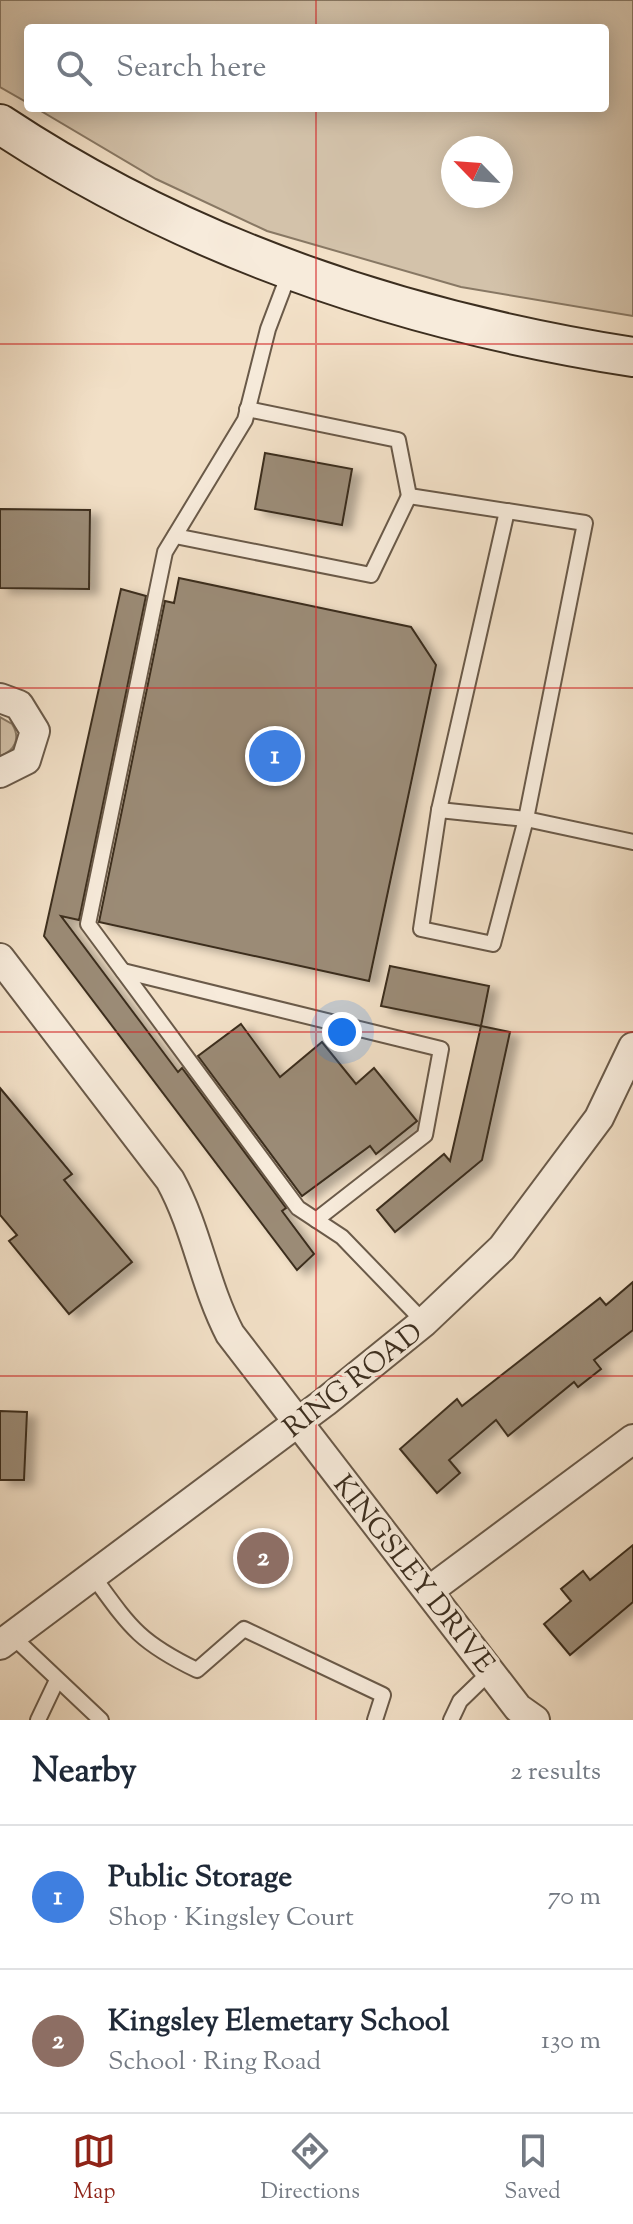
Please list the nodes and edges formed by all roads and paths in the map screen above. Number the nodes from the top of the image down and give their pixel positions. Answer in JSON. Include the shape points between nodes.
{"nodes":[{"id":1,"x":0,"y":124,"type":"edge"},
{"id":2,"x":290,"y":271,"type":"junction"},
{"id":3,"x":633,"y":357,"type":"edge"},
{"id":4,"x":247,"y":409,"type":"junction"},
{"id":5,"x":409,"y":496,"type":"junction"},
{"id":6,"x":507,"y":511,"type":"junction"},
{"id":7,"x":175,"y":536,"type":"junction"},
{"id":8,"x":0,"y":698,"type":"edge"},
{"id":9,"x":0,"y":773,"type":"edge"},
{"id":10,"x":439,"y":810,"type":"junction"},
{"id":11,"x":526,"y":819,"type":"junction"},
{"id":12,"x":633,"y":842,"type":"edge"},
{"id":13,"x":0,"y":958,"type":"edge"},
{"id":14,"x":123,"y":971,"type":"junction"},
{"id":15,"x":633,"y":1047,"type":"edge"},
{"id":16,"x":316,"y":1220,"type":"junction"},
{"id":17,"x":424,"y":1322,"type":"junction"},
{"id":18,"x":297,"y":1423,"type":"junction"},
{"id":19,"x":633,"y":1439,"type":"edge"},
{"id":20,"x":93,"y":1576,"type":"junction"},
{"id":21,"x":430,"y":1590,"type":"junction"},
{"id":22,"x":6,"y":1640,"type":"edge"},
{"id":23,"x":491,"y":1671,"type":"junction"},
{"id":24,"x":57,"y":1680,"type":"junction"},
{"id":25,"x":38,"y":1720,"type":"edge"},
{"id":26,"x":101,"y":1720,"type":"edge"},
{"id":27,"x":375,"y":1720,"type":"edge"},
{"id":28,"x":451,"y":1720,"type":"edge"},
{"id":29,"x":535,"y":1720,"type":"edge"}],
"edges":[{"from":1,"to":2,"type":"main road","via":[[117,193]]},
{"from":2,"to":3,"type":"main road","via":[[446,319]]},
{"from":2,"to":4,"type":"lane"},
{"from":4,"to":5,"type":"lane","via":[[398,440]]},
{"from":4,"to":7,"type":"lane"},
{"from":5,"to":6,"type":"lane"},
{"from":5,"to":7,"type":"lane","via":[[371,575]]},
{"from":6,"to":10,"type":"lane"},
{"from":6,"to":11,"type":"lane","via":[[585,523]]},
{"from":7,"to":14,"type":"lane","via":[[165,552],[88,924]]},
{"from":8,"to":9,"type":"street","via":[[19,705],[35,731],[26,760]]},
{"from":10,"to":11,"type":"lane"},
{"from":10,"to":11,"type":"lane","via":[[421,929],[493,944]]},
{"from":11,"to":12,"type":"lane"},
{"from":13,"to":18,"type":"street","name":"KINGSLEY DRIVE","via":[[170,1180],[185,1208],[221,1316]]},
{"from":14,"to":16,"type":"lane","via":[[298,1208]]},
{"from":14,"to":16,"type":"lane","via":[[441,1049],[425,1135]]},
{"from":15,"to":17,"type":"street","name":"RING ROAD","via":[[599,1118],[502,1248]]},
{"from":16,"to":17,"type":"lane","via":[[342,1237]]},
{"from":17,"to":18,"type":"street","name":"RING ROAD"},
{"from":18,"to":20,"type":"street","name":"RING ROAD"},
{"from":18,"to":21,"type":"street","name":"KINGSLEY DRIVE"},
{"from":19,"to":21,"type":"street"},
{"from":20,"to":22,"type":"street","name":"RING ROAD"},
{"from":20,"to":27,"type":"lane","via":[[134,1632],[161,1653],[197,1670],[244,1629],[383,1695]]},
{"from":21,"to":23,"type":"street","name":"KINGSLEY DRIVE"},
{"from":22,"to":24,"type":"lane"},
{"from":23,"to":28,"type":"lane","via":[[460,1701]]},
{"from":23,"to":29,"type":"street","name":"KINGSLEY DRIVE","via":[[518,1708]]},
{"from":24,"to":25,"type":"lane"},
{"from":24,"to":26,"type":"lane"}]}
